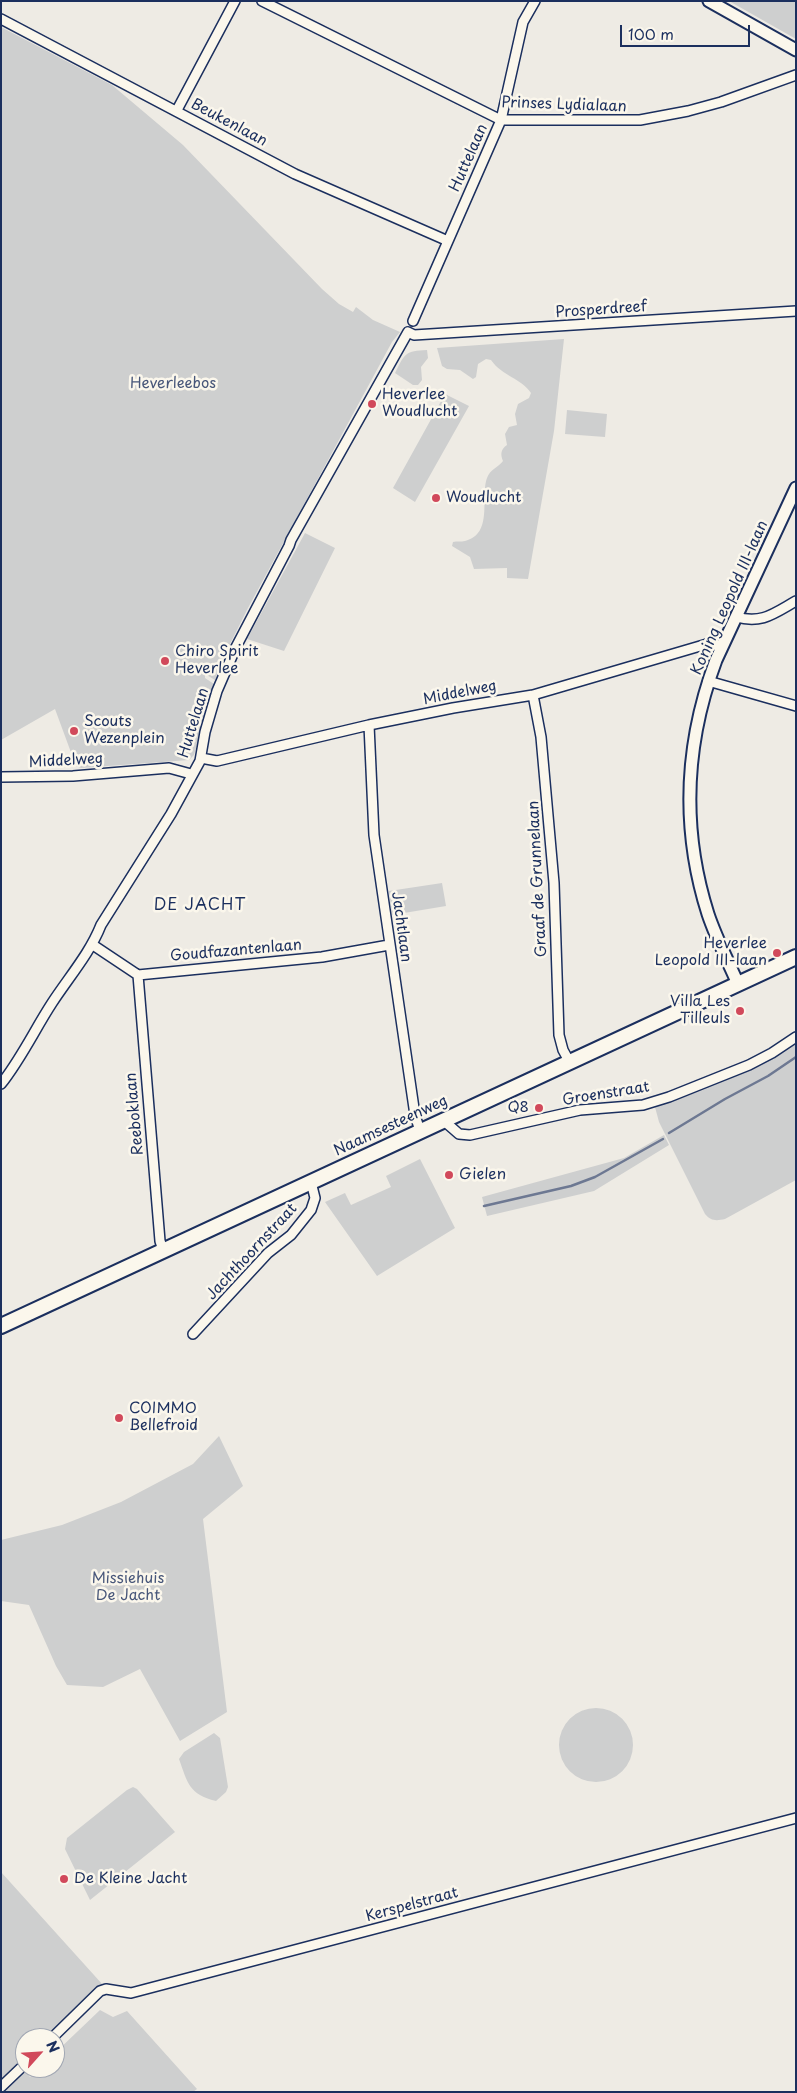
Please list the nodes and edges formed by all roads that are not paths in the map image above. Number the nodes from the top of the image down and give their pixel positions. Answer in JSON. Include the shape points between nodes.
{"nodes":[{"id":1,"x":236,"y":1,"type":"edge"},
{"id":2,"x":262,"y":1,"type":"edge"},
{"id":3,"x":535,"y":1,"type":"edge"},
{"id":4,"x":709,"y":1,"type":"edge"},
{"id":5,"x":1,"y":18,"type":"edge"},
{"id":6,"x":796,"y":50,"type":"edge"},
{"id":7,"x":796,"y":75,"type":"edge"},
{"id":8,"x":177,"y":110,"type":"junction"},
{"id":9,"x":501,"y":120,"type":"junction"},
{"id":10,"x":448,"y":241,"type":"junction"},
{"id":11,"x":796,"y":311,"type":"edge"},
{"id":12,"x":412,"y":321,"type":"dead end"},
{"id":13,"x":408,"y":332,"type":"joint"},
{"id":14,"x":796,"y":488,"type":"edge"},
{"id":15,"x":796,"y":602,"type":"edge"},
{"id":16,"x":736,"y":617,"type":"junction"},
{"id":17,"x":722,"y":646,"type":"junction"},
{"id":18,"x":708,"y":681,"type":"junction"},
{"id":19,"x":533,"y":695,"type":"junction"},
{"id":20,"x":796,"y":706,"type":"edge"},
{"id":21,"x":369,"y":725,"type":"junction"},
{"id":22,"x":200,"y":758,"type":"junction"},
{"id":23,"x":191,"y":774,"type":"junction"},
{"id":24,"x":1,"y":777,"type":"edge"},
{"id":25,"x":93,"y":945,"type":"junction"},
{"id":26,"x":389,"y":945,"type":"junction"},
{"id":27,"x":796,"y":957,"type":"edge"},
{"id":28,"x":138,"y":975,"type":"junction"},
{"id":29,"x":738,"y":984,"type":"junction"},
{"id":30,"x":796,"y":1036,"type":"edge"},
{"id":31,"x":569,"y":1061,"type":"junction"},
{"id":32,"x":1,"y":1084,"type":"edge"},
{"id":33,"x":443,"y":1120,"type":"junction"},
{"id":34,"x":420,"y":1131,"type":"junction"},
{"id":35,"x":311,"y":1182,"type":"junction"},
{"id":36,"x":163,"y":1250,"type":"junction"},
{"id":37,"x":1,"y":1326,"type":"edge"},
{"id":38,"x":193,"y":1334,"type":"dead end"},
{"id":39,"x":796,"y":1818,"type":"edge"},
{"id":40,"x":62,"y":2028,"type":"edge"},
{"id":41,"x":15,"y":2074,"type":"edge"},
{"id":42,"x":1,"y":2087,"type":"edge"}],
"edges":[{"from":1,"to":8,"type":"street"},
{"from":2,"to":9,"type":"street","name":"Prinses Lydialaan"},
{"from":3,"to":9,"type":"street","name":"Huttelaan","via":[[523,22]]},
{"from":4,"to":6,"type":"street"},
{"from":5,"to":8,"type":"street","name":"Beukenlaan"},
{"from":7,"to":9,"type":"street","name":"Prinses Lydialaan","via":[[712,104],[640,120]]},
{"from":8,"to":10,"type":"street","name":"Beukenlaan","via":[[326,189]]},
{"from":9,"to":10,"type":"street","name":"Huttelaan"},
{"from":10,"to":12,"type":"street","name":"Huttelaan"},
{"from":11,"to":13,"type":"street","name":"Prosperdreef","via":[[414,335]]},
{"from":13,"to":22,"type":"street","name":"Huttelaan","via":[[291,540],[236,647],[217,691]]},
{"from":14,"to":16,"type":"street","name":"Koning Leopold III-laan"},
{"from":15,"to":16,"type":"street","via":[[758,620]]},
{"from":16,"to":17,"type":"street","name":"Koning Leopold III-laan"},
{"from":17,"to":18,"type":"street","name":"Koning Leopold III-laan"},
{"from":17,"to":19,"type":"street","name":"Middelweg","via":[[707,644]]},
{"from":18,"to":20,"type":"street"},
{"from":18,"to":29,"type":"street","name":"Koning Leopold III-laan","via":[[691,756],[690,808],[694,858],[709,916]]},
{"from":19,"to":21,"type":"street","name":"Middelweg"},
{"from":19,"to":31,"type":"street","name":"Graaf de Grunnelaan","via":[[541,738],[554,883],[559,1035]]},
{"from":21,"to":22,"type":"street","name":"Middelweg","via":[[217,761]]},
{"from":21,"to":26,"type":"street","name":"Jachtlaan","via":[[374,834]]},
{"from":22,"to":23,"type":"street","name":"Huttelaan"},
{"from":23,"to":24,"type":"street","name":"Middelweg","via":[[169,768],[73,776]]},
{"from":23,"to":25,"type":"street","name":"Huttelaan","via":[[171,814],[101,925]]},
{"from":25,"to":28,"type":"street"},
{"from":25,"to":32,"type":"street","name":"Huttelaan","via":[[50,1005],[36,1033]]},
{"from":26,"to":28,"type":"street","name":"Goudfazantenlaan","via":[[322,958]]},
{"from":26,"to":34,"type":"street","name":"Jachtlaan"},
{"from":27,"to":29,"type":"main road","name":"Naamsesteenweg"},
{"from":28,"to":36,"type":"street","name":"Reeboklaan"},
{"from":29,"to":31,"type":"main road","name":"Naamsesteenweg"},
{"from":30,"to":33,"type":"street","name":"Groenstraat","via":[[749,1065],[643,1104],[580,1110],[470,1136],[459,1134]]},
{"from":31,"to":33,"type":"main road","name":"Naamsesteenweg"},
{"from":33,"to":34,"type":"main road","name":"Naamsesteenweg"},
{"from":34,"to":35,"type":"main road","name":"Naamsesteenweg"},
{"from":35,"to":36,"type":"main road","name":"Naamsesteenweg"},
{"from":35,"to":38,"type":"street","name":"Jachthoornstraat","via":[[315,1198],[311,1210]]},
{"from":36,"to":37,"type":"main road","name":"Naamsesteenweg"},
{"from":39,"to":40,"type":"street","name":"Kerspelstraat","via":[[131,1994],[106,1989]]},
{"from":41,"to":42,"type":"street"}]}
